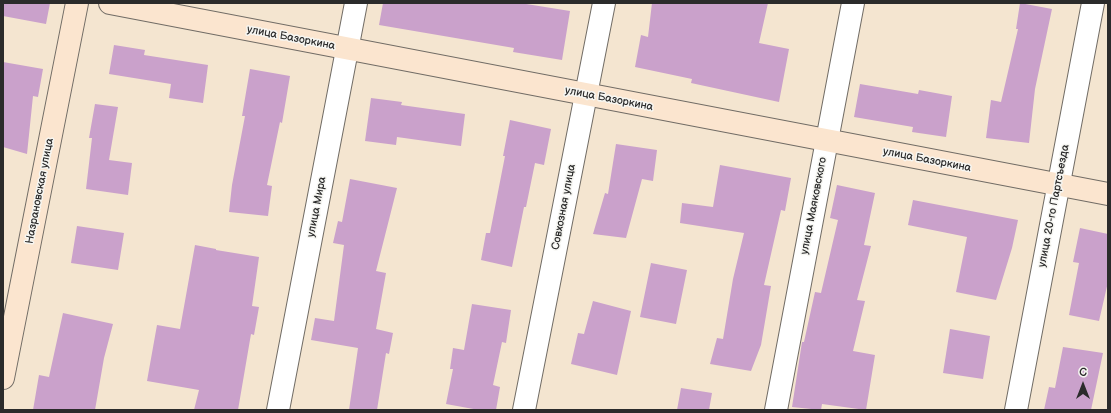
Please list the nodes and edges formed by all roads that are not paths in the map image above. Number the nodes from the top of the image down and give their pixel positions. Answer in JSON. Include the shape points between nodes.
{"nodes":[{"id":1,"x":77,"y":3,"type":"edge"},
{"id":2,"x":110,"y":3,"type":"edge"},
{"id":3,"x":356,"y":3,"type":"edge"},
{"id":4,"x":604,"y":3,"type":"edge"},
{"id":5,"x":853,"y":3,"type":"edge"},
{"id":6,"x":1094,"y":3,"type":"edge"},
{"id":7,"x":347,"y":49,"type":"junction"},
{"id":8,"x":586,"y":95,"type":"junction"},
{"id":9,"x":827,"y":140,"type":"junction"},
{"id":10,"x":1059,"y":185,"type":"junction"},
{"id":11,"x":1108,"y":194,"type":"edge"},
{"id":12,"x":3,"y":378,"type":"edge"},
{"id":13,"x":278,"y":410,"type":"edge"},
{"id":14,"x":524,"y":410,"type":"edge"},
{"id":15,"x":776,"y":410,"type":"edge"},
{"id":16,"x":1016,"y":410,"type":"edge"}],
"edges":[{"from":1,"to":12,"type":"street","name":"Назрановская улица"},
{"from":2,"to":7,"type":"street","name":"улица Базоркина"},
{"from":3,"to":7,"type":"street","name":"улица Мира"},
{"from":4,"to":8,"type":"street","name":"Совхозная улица"},
{"from":5,"to":9,"type":"street","name":"улица Маяковского"},
{"from":6,"to":10,"type":"street","name":"улица 20-го Партсъезда"},
{"from":7,"to":8,"type":"street","name":"улица Базоркина"},
{"from":7,"to":13,"type":"street","name":"улица Мира"},
{"from":8,"to":9,"type":"street","name":"улица Базоркина"},
{"from":8,"to":14,"type":"street","name":"Совхозная улица"},
{"from":9,"to":10,"type":"street","name":"улица Базоркина"},
{"from":9,"to":15,"type":"street","name":"улица Маяковского"},
{"from":10,"to":11,"type":"street","name":"улица Базоркина"},
{"from":10,"to":16,"type":"street","name":"улица 20-го Партсъезда"}]}
